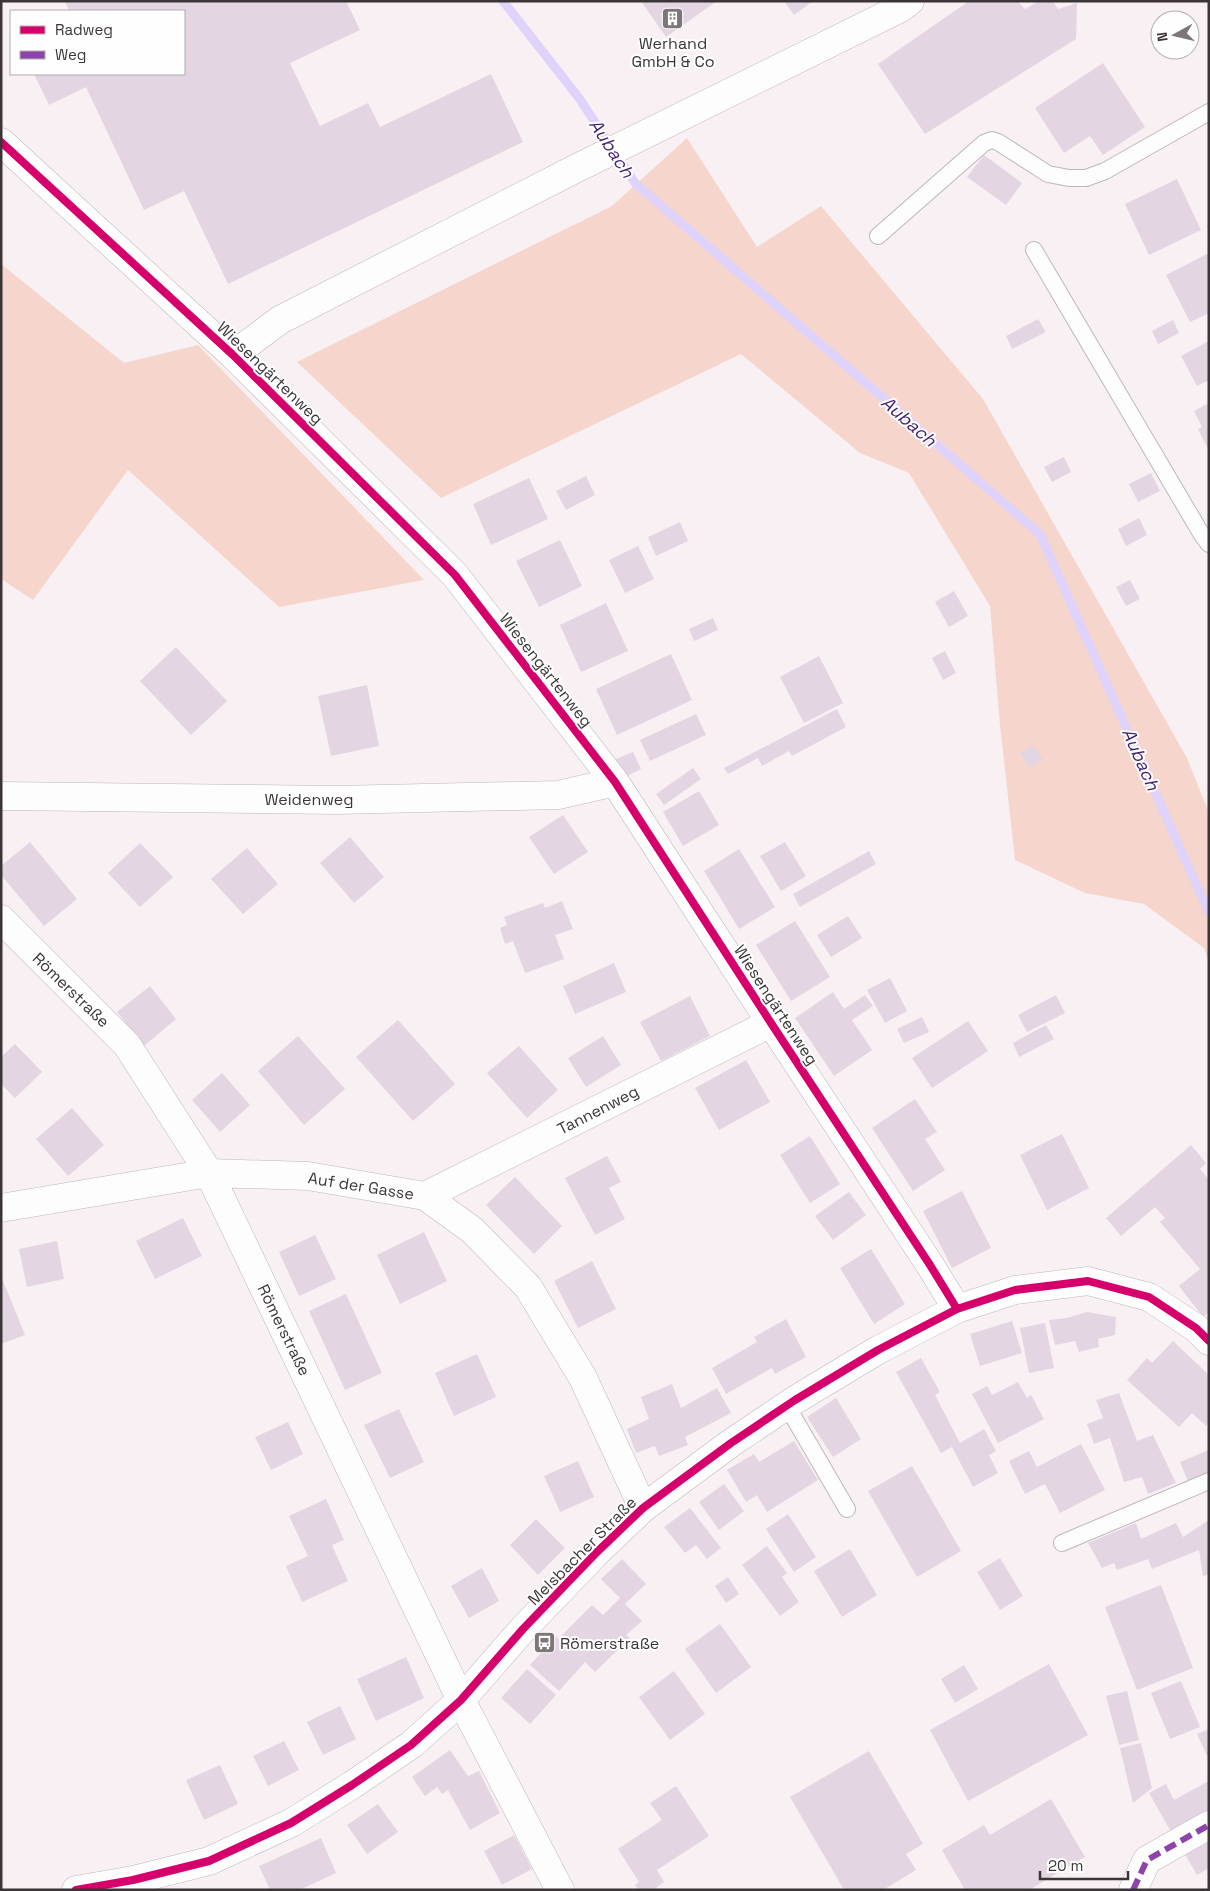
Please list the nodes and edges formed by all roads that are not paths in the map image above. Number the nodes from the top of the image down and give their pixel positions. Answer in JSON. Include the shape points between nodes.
{"nodes":[{"id":1,"x":910,"y":1,"type":"edge"},
{"id":2,"x":1209,"y":112,"type":"edge"},
{"id":3,"x":1,"y":142,"type":"edge"},
{"id":4,"x":878,"y":236,"type":"dead end"},
{"id":5,"x":1034,"y":250,"type":"dead end"},
{"id":6,"x":233,"y":356,"type":"junction"},
{"id":7,"x":1209,"y":544,"type":"edge"},
{"id":8,"x":616,"y":782,"type":"junction"},
{"id":9,"x":1,"y":796,"type":"edge"},
{"id":10,"x":1,"y":919,"type":"edge"},
{"id":11,"x":771,"y":1023,"type":"junction"},
{"id":12,"x":209,"y":1173,"type":"junction"},
{"id":13,"x":425,"y":1196,"type":"junction"},
{"id":14,"x":1,"y":1208,"type":"edge"},
{"id":15,"x":957,"y":1309,"type":"junction"},
{"id":16,"x":1209,"y":1341,"type":"edge"},
{"id":17,"x":787,"y":1406,"type":"junction"},
{"id":18,"x":1209,"y":1481,"type":"edge"},
{"id":19,"x":643,"y":1508,"type":"junction"},
{"id":20,"x":847,"y":1509,"type":"dead end"},
{"id":21,"x":1062,"y":1542,"type":"dead end"},
{"id":22,"x":461,"y":1700,"type":"junction"},
{"id":23,"x":1209,"y":1825,"type":"edge"},
{"id":24,"x":76,"y":1890,"type":"edge"},
{"id":25,"x":560,"y":1890,"type":"edge"},
{"id":26,"x":1133,"y":1890,"type":"edge"}],
"edges":[{"from":1,"to":6,"type":"street","via":[[280,320]]},
{"from":2,"to":4,"type":"lane","via":[[1105,172],[1086,178],[1048,174],[992,140],[984,143]]},
{"from":3,"to":6,"type":"street","name":"Wiesengärtenweg"},
{"from":5,"to":7,"type":"lane"},
{"from":6,"to":8,"type":"street","name":"Wiesengärtenweg","via":[[455,575]]},
{"from":8,"to":9,"type":"street","name":"Weidenweg","via":[[558,795],[337,800]]},
{"from":8,"to":11,"type":"street","name":"Wiesengärtenweg"},
{"from":10,"to":12,"type":"street","name":"Römerstraße","via":[[127,1045]]},
{"from":11,"to":13,"type":"street","name":"Tannenweg"},
{"from":11,"to":15,"type":"street","name":"Wiesengärtenweg"},
{"from":12,"to":13,"type":"street","name":"Auf der Gasse","via":[[308,1176]]},
{"from":12,"to":14,"type":"street","name":"Auf der Gasse"},
{"from":12,"to":22,"type":"street","name":"Römerstraße"},
{"from":13,"to":19,"type":"street","name":"Auf der Gasse","via":[[472,1230],[528,1287],[583,1378]]},
{"from":15,"to":16,"type":"street","name":"Melsbacher Straße","via":[[1016,1290],[1088,1281],[1149,1297],[1196,1328]]},
{"from":15,"to":17,"type":"street","name":"Melsbacher Straße","via":[[878,1350]]},
{"from":17,"to":19,"type":"street","name":"Melsbacher Straße"},
{"from":17,"to":20,"type":"lane"},
{"from":18,"to":21,"type":"lane"},
{"from":19,"to":22,"type":"street","name":"Melsbacher Straße","via":[[523,1629]]},
{"from":22,"to":24,"type":"street","name":"Melsbacher Straße","via":[[411,1745],[291,1823],[209,1861]]},
{"from":22,"to":25,"type":"street","name":"Römerstraße"},
{"from":23,"to":26,"type":"street","via":[[1147,1860]]}]}
